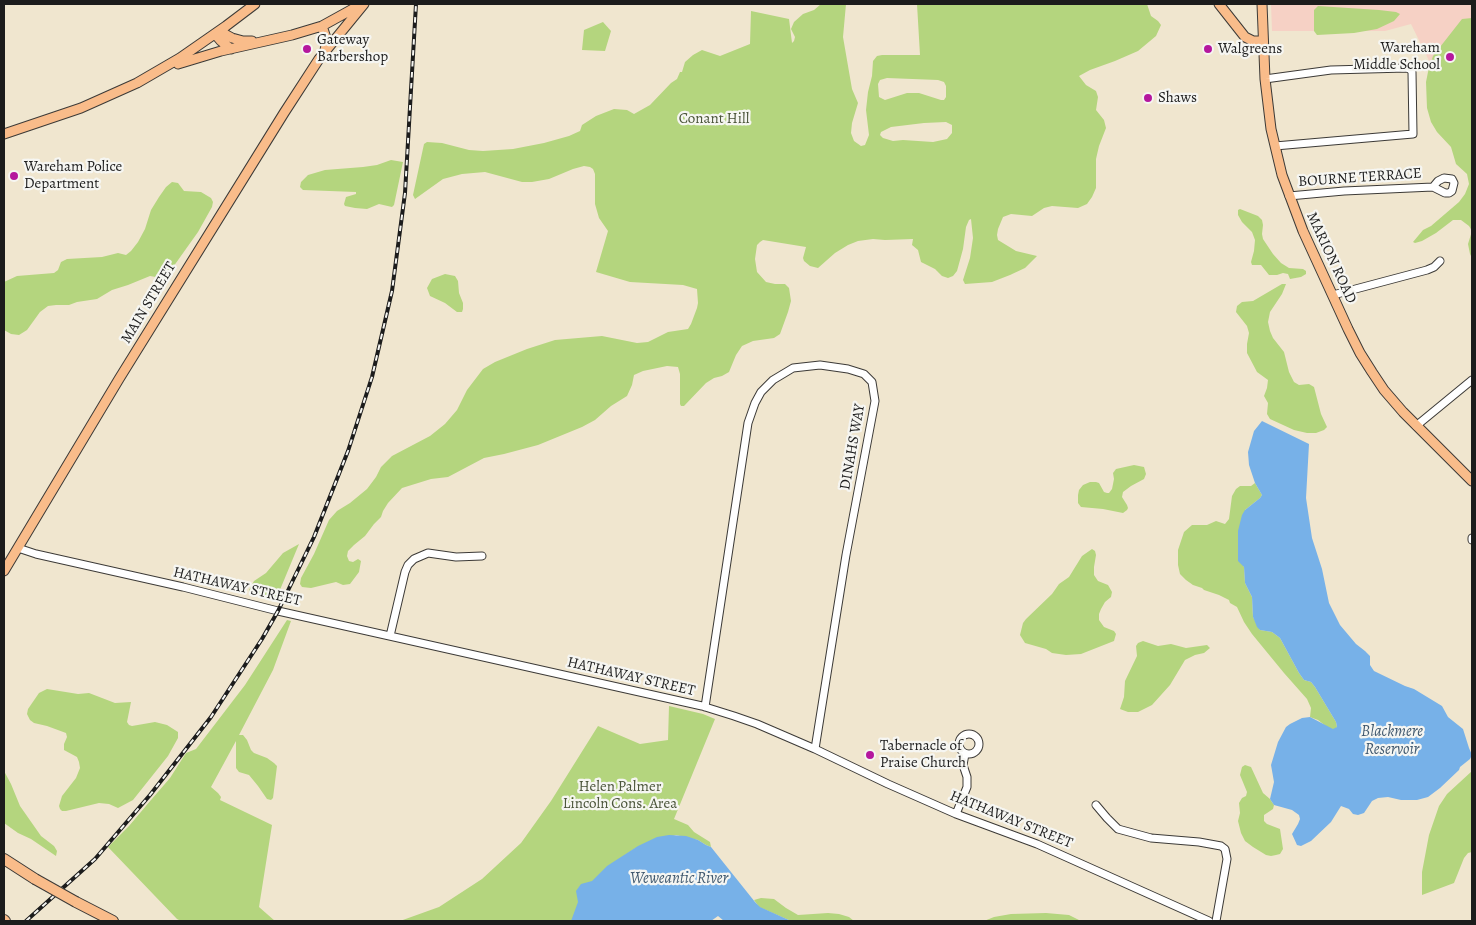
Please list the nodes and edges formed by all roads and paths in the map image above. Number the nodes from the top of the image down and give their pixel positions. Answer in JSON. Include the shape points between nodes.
{"nodes":[{"id":1,"x":254,"y":4,"type":"edge"},
{"id":2,"x":363,"y":4,"type":"edge"},
{"id":3,"x":1219,"y":4,"type":"edge"},
{"id":4,"x":1262,"y":4,"type":"edge"},
{"id":5,"x":326,"y":24,"type":"junction"},
{"id":6,"x":217,"y":33,"type":"junction"},
{"id":7,"x":267,"y":41,"type":"junction"},
{"id":8,"x":1263,"y":41,"type":"junction"},
{"id":9,"x":332,"y":43,"type":"junction"},
{"id":10,"x":231,"y":49,"type":"junction"},
{"id":11,"x":324,"y":53,"type":"junction"},
{"id":12,"x":155,"y":73,"type":"junction"},
{"id":13,"x":1265,"y":79,"type":"junction"},
{"id":14,"x":4,"y":134,"type":"edge"},
{"id":15,"x":1275,"y":146,"type":"junction"},
{"id":16,"x":1434,"y":186,"type":"dead end"},
{"id":17,"x":1289,"y":196,"type":"junction"},
{"id":18,"x":1440,"y":262,"type":"dead end"},
{"id":19,"x":1333,"y":295,"type":"junction"},
{"id":20,"x":1472,"y":380,"type":"edge"},
{"id":21,"x":1416,"y":426,"type":"junction"},
{"id":22,"x":1472,"y":481,"type":"edge"},
{"id":23,"x":18,"y":548,"type":"junction"},
{"id":24,"x":482,"y":556,"type":"dead end"},
{"id":25,"x":4,"y":571,"type":"edge"},
{"id":26,"x":390,"y":636,"type":"junction"},
{"id":27,"x":705,"y":707,"type":"junction"},
{"id":28,"x":815,"y":749,"type":"junction"},
{"id":29,"x":965,"y":754,"type":"dead end"},
{"id":30,"x":1096,"y":805,"type":"dead end"},
{"id":31,"x":956,"y":814,"type":"junction"},
{"id":32,"x":4,"y":858,"type":"edge"},
{"id":33,"x":113,"y":921,"type":"edge"},
{"id":34,"x":1209,"y":921,"type":"edge"},
{"id":35,"x":1216,"y":921,"type":"edge"}],
"edges":[{"from":1,"to":6,"type":"main road"},
{"from":2,"to":5,"type":"main road"},
{"from":2,"to":9,"type":"main road","name":"MAIN STREET"},
{"from":3,"to":8,"type":"main road","via":[[1245,37]]},
{"from":4,"to":8,"type":"main road","name":"MARION ROAD"},
{"from":5,"to":7,"type":"main road"},
{"from":5,"to":9,"type":"main road","via":[[335,33]]},
{"from":5,"to":11,"type":"main road"},
{"from":6,"to":7,"type":"main road","via":[[243,41]]},
{"from":6,"to":10,"type":"main road","via":[[221,42]]},
{"from":6,"to":12,"type":"main road"},
{"from":7,"to":10,"type":"main road"},
{"from":8,"to":13,"type":"main road","name":"MARION ROAD"},
{"from":9,"to":11,"type":"main road","name":"MAIN STREET"},
{"from":10,"to":12,"type":"main road"},
{"from":11,"to":23,"type":"main road","name":"MAIN STREET","via":[[203,242]]},
{"from":12,"to":14,"type":"main road","via":[[81,108]]},
{"from":13,"to":15,"type":"main road","name":"MARION ROAD"},
{"from":13,"to":15,"type":"street","via":[[1331,70],[1406,68],[1412,72],[1412,134]]},
{"from":15,"to":17,"type":"main road","name":"MARION ROAD"},
{"from":16,"to":17,"type":"street","name":"BOURNE TERRACE"},
{"from":17,"to":19,"type":"main road","name":"MARION ROAD"},
{"from":18,"to":19,"type":"street","via":[[1427,270]]},
{"from":19,"to":21,"type":"main road","name":"MARION ROAD","via":[[1372,372]]},
{"from":20,"to":21,"type":"street"},
{"from":21,"to":22,"type":"main road","name":"MARION ROAD"},
{"from":23,"to":25,"type":"main road","name":"MAIN STREET"},
{"from":23,"to":26,"type":"street","name":"HATHAWAY STREET"},
{"from":24,"to":26,"type":"street","via":[[428,553],[414,559],[405,572]]},
{"from":26,"to":27,"type":"street","name":"HATHAWAY STREET"},
{"from":27,"to":28,"type":"street","name":"HATHAWAY STREET","via":[[757,724]]},
{"from":27,"to":28,"type":"street","name":"DINAHS WAY","via":[[748,423],[755,403],[773,380],[793,368],[820,365],[864,374],[872,382],[875,401]]},
{"from":28,"to":31,"type":"street","name":"HATHAWAY STREET"},
{"from":29,"to":31,"type":"street","via":[[967,788]]},
{"from":30,"to":35,"type":"street","via":[[1118,829],[1151,838],[1199,842],[1225,849],[1227,859]]},
{"from":31,"to":34,"type":"street","name":"HATHAWAY STREET","via":[[1037,844]]},
{"from":32,"to":33,"type":"highway","bridge":true,"via":[[35,879]]}]}
